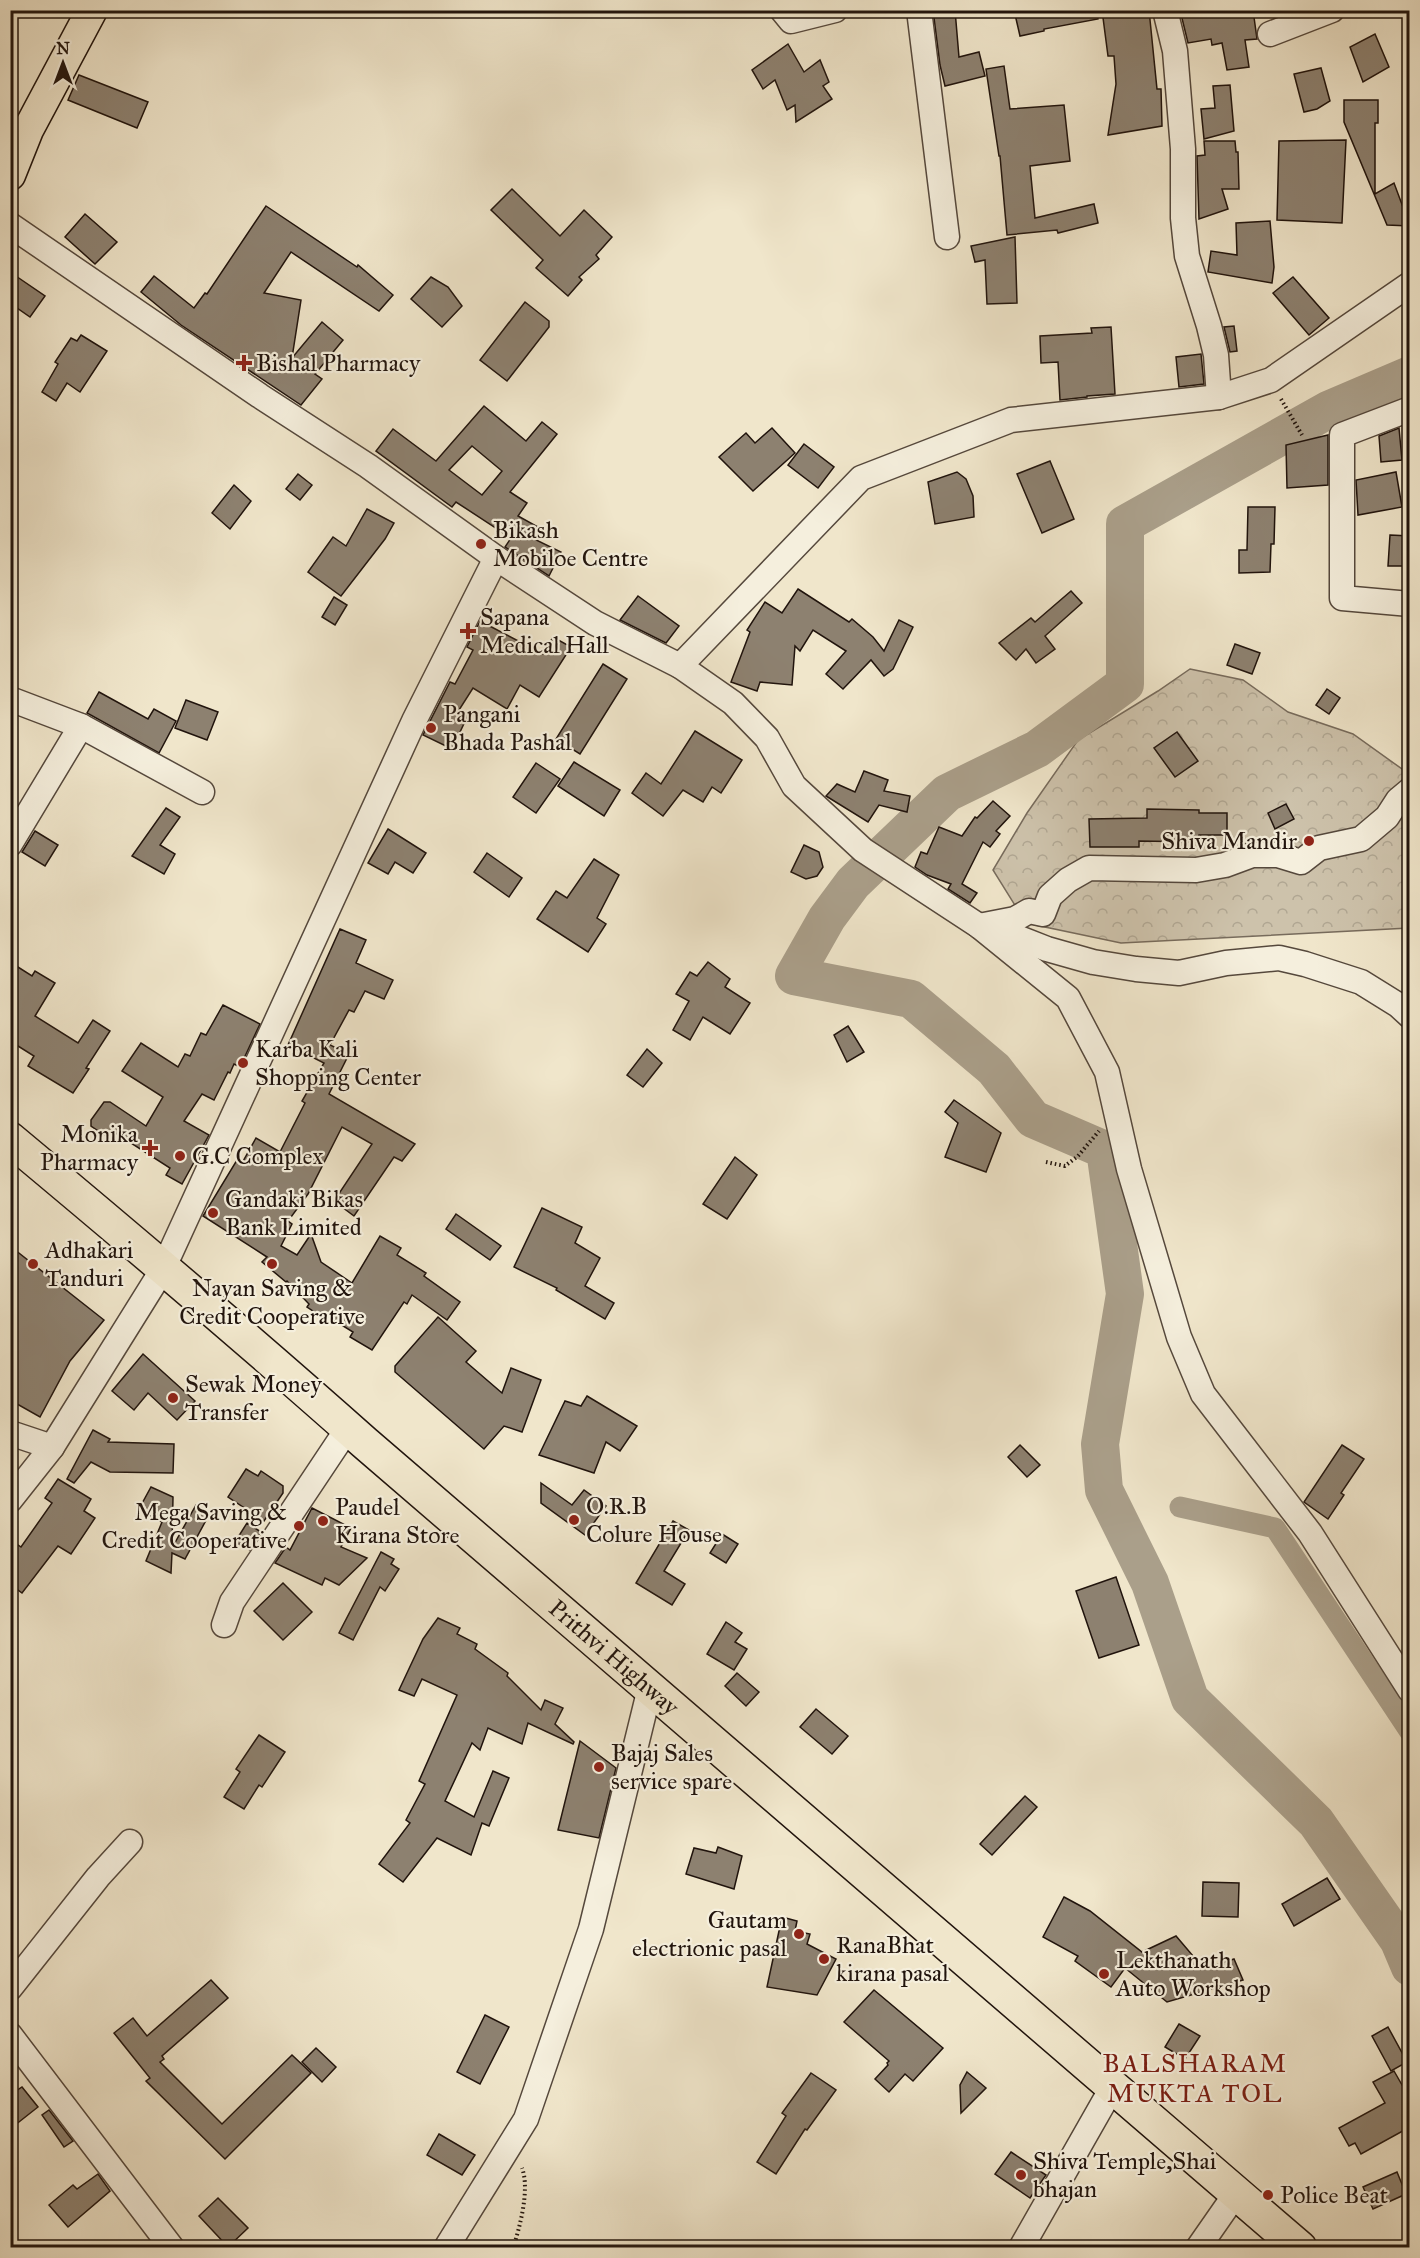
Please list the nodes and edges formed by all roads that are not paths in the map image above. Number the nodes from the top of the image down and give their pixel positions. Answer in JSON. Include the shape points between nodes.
{"nodes":[{"id":1,"x":92,"y":10,"type":"edge"},
{"id":2,"x":782,"y":10,"type":"edge"},
{"id":3,"x":835,"y":10,"type":"edge"},
{"id":4,"x":919,"y":10,"type":"edge"},
{"id":5,"x":1165,"y":10,"type":"edge"},
{"id":6,"x":1332,"y":10,"type":"edge"},
{"id":7,"x":1270,"y":34,"type":"dead end"},
{"id":8,"x":10,"y":175,"type":"edge"},
{"id":9,"x":10,"y":225,"type":"edge"},
{"id":10,"x":947,"y":237,"type":"dead end"},
{"id":11,"x":1410,"y":284,"type":"edge"},
{"id":12,"x":1219,"y":397,"type":"junction"},
{"id":13,"x":1410,"y":409,"type":"edge"},
{"id":14,"x":496,"y":558,"type":"junction"},
{"id":15,"x":1410,"y":604,"type":"edge"},
{"id":16,"x":680,"y":666,"type":"junction"},
{"id":17,"x":10,"y":699,"type":"edge"},
{"id":18,"x":81,"y":726,"type":"junction"},
{"id":19,"x":1410,"y":790,"type":"edge"},
{"id":20,"x":202,"y":792,"type":"dead end"},
{"id":21,"x":10,"y":844,"type":"edge"},
{"id":22,"x":979,"y":926,"type":"junction"},
{"id":23,"x":1410,"y":1016,"type":"edge"},
{"id":24,"x":10,"y":1139,"type":"edge"},
{"id":25,"x":163,"y":1269,"type":"junction"},
{"id":26,"x":348,"y":1428,"type":"junction"},
{"id":27,"x":10,"y":1432,"type":"edge"},
{"id":28,"x":52,"y":1447,"type":"junction"},
{"id":29,"x":10,"y":1500,"type":"edge"},
{"id":30,"x":224,"y":1625,"type":"dead end"},
{"id":31,"x":650,"y":1688,"type":"junction"},
{"id":32,"x":1410,"y":1690,"type":"edge"},
{"id":33,"x":130,"y":1842,"type":"dead end"},
{"id":34,"x":10,"y":1988,"type":"edge"},
{"id":35,"x":10,"y":2035,"type":"edge"},
{"id":36,"x":1112,"y":2088,"type":"junction"},
{"id":37,"x":1237,"y":2192,"type":"junction"},
{"id":38,"x":172,"y":2247,"type":"edge"},
{"id":39,"x":446,"y":2247,"type":"edge"},
{"id":40,"x":1021,"y":2247,"type":"edge"},
{"id":41,"x":1197,"y":2247,"type":"edge"},
{"id":42,"x":1300,"y":2247,"type":"edge"}],
"edges":[{"from":1,"to":8,"type":"main road","via":[[28,130]]},
{"from":2,"to":3,"type":"street","via":[[791,21]]},
{"from":4,"to":10,"type":"street"},
{"from":5,"to":12,"type":"street","via":[[1175,51],[1187,256],[1216,355]]},
{"from":6,"to":7,"type":"street"},
{"from":9,"to":14,"type":"street","via":[[368,466]]},
{"from":11,"to":12,"type":"street","via":[[1271,380]]},
{"from":12,"to":16,"type":"street","via":[[1011,420],[861,478]]},
{"from":13,"to":15,"type":"street","via":[[1342,435],[1342,598]]},
{"from":14,"to":16,"type":"street","via":[[595,624]]},
{"from":14,"to":25,"type":"street","via":[[414,721]]},
{"from":16,"to":22,"type":"street","via":[[733,702],[767,738],[794,786],[863,850]]},
{"from":17,"to":18,"type":"street"},
{"from":18,"to":20,"type":"street"},
{"from":18,"to":21,"type":"street"},
{"from":19,"to":22,"type":"street","via":[[1361,839],[1319,848],[1301,862],[1278,855],[1252,855],[1196,870],[1089,868],[1050,896],[1043,914],[1029,911],[1015,919]]},
{"from":22,"to":23,"type":"street","via":[[1093,962],[1136,969],[1179,972],[1279,958],[1361,982]]},
{"from":22,"to":32,"type":"street","via":[[1068,998],[1107,1072],[1129,1169],[1165,1292],[1203,1394],[1310,1533]]},
{"from":24,"to":25,"type":"highway","name":"Prithvi Highway"},
{"from":25,"to":26,"type":"highway","name":"Prithvi Highway"},
{"from":25,"to":28,"type":"street"},
{"from":26,"to":30,"type":"street","via":[[232,1602]]},
{"from":26,"to":31,"type":"highway","name":"Prithvi Highway"},
{"from":27,"to":28,"type":"street"},
{"from":28,"to":29,"type":"street"},
{"from":31,"to":36,"type":"highway","name":"Prithvi Highway"},
{"from":31,"to":39,"type":"street","via":[[591,1929],[526,2119]]},
{"from":33,"to":34,"type":"street"},
{"from":35,"to":38,"type":"street"},
{"from":36,"to":37,"type":"highway","name":"Prithvi Highway"},
{"from":36,"to":40,"type":"street"},
{"from":37,"to":41,"type":"street"},
{"from":37,"to":42,"type":"highway","name":"Prithvi Highway"}]}
